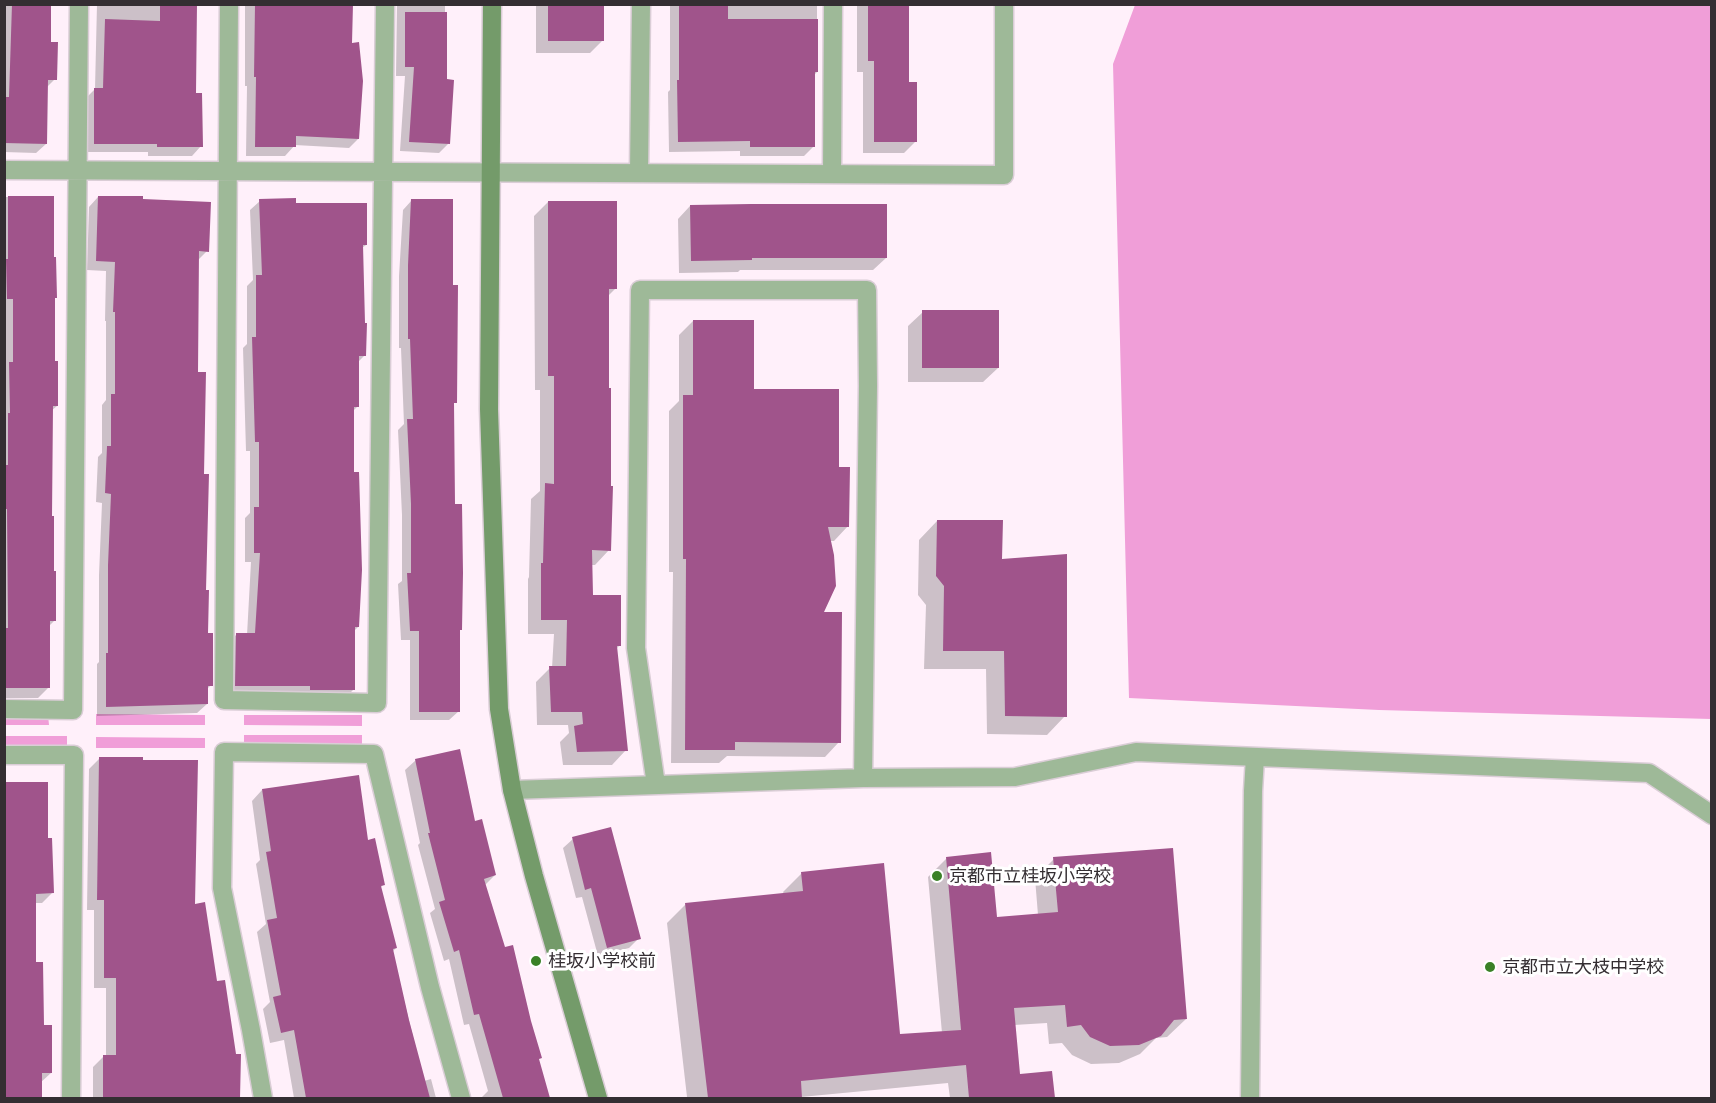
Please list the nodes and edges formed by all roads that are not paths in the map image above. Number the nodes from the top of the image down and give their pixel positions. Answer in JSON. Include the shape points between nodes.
{"nodes":[{"id":1,"x":80,"y":4,"type":"edge"},
{"id":2,"x":230,"y":4,"type":"edge"},
{"id":3,"x":385,"y":4,"type":"edge"},
{"id":4,"x":492,"y":4,"type":"edge"},
{"id":5,"x":641,"y":4,"type":"edge"},
{"id":6,"x":833,"y":4,"type":"edge"},
{"id":7,"x":1004,"y":4,"type":"edge"},
{"id":8,"x":4,"y":170,"type":"edge"},
{"id":9,"x":78,"y":170,"type":"junction"},
{"id":10,"x":228,"y":171,"type":"junction"},
{"id":11,"x":383,"y":171,"type":"junction"},
{"id":12,"x":491,"y":172,"type":"junction"},
{"id":13,"x":639,"y":172,"type":"junction"},
{"id":14,"x":832,"y":173,"type":"junction"},
{"id":15,"x":4,"y":709,"type":"edge"},
{"id":16,"x":4,"y":755,"type":"edge"},
{"id":17,"x":1255,"y":757,"type":"junction"},
{"id":18,"x":863,"y":778,"type":"junction"},
{"id":19,"x":656,"y":786,"type":"junction"},
{"id":20,"x":512,"y":790,"type":"junction"},
{"id":21,"x":1712,"y":815,"type":"edge"},
{"id":22,"x":71,"y":1098,"type":"edge"},
{"id":23,"x":262,"y":1098,"type":"edge"},
{"id":24,"x":461,"y":1098,"type":"edge"},
{"id":25,"x":598,"y":1098,"type":"edge"},
{"id":26,"x":1250,"y":1098,"type":"edge"}],
"edges":[{"from":1,"to":9,"type":"street"},
{"from":2,"to":10,"type":"street"},
{"from":3,"to":11,"type":"street"},
{"from":4,"to":12,"type":"street"},
{"from":5,"to":13,"type":"street"},
{"from":6,"to":14,"type":"street"},
{"from":7,"to":14,"type":"street","via":[[1004,175]]},
{"from":8,"to":9,"type":"street"},
{"from":9,"to":10,"type":"street"},
{"from":9,"to":15,"type":"street","via":[[73,710]]},
{"from":10,"to":11,"type":"street"},
{"from":10,"to":11,"type":"street","via":[[224,700],[377,704]]},
{"from":11,"to":12,"type":"street"},
{"from":12,"to":13,"type":"street"},
{"from":12,"to":20,"type":"street","via":[[489,409],[493,570],[499,709]]},
{"from":13,"to":14,"type":"street"},
{"from":16,"to":22,"type":"street","via":[[74,755]]},
{"from":17,"to":18,"type":"street","via":[[1136,752],[1015,777]]},
{"from":17,"to":21,"type":"street","via":[[1649,773]]},
{"from":17,"to":26,"type":"street"},
{"from":18,"to":19,"type":"street"},
{"from":18,"to":19,"type":"street","via":[[867,290],[640,290],[636,648]]},
{"from":19,"to":20,"type":"street"},
{"from":20,"to":25,"type":"street"},
{"from":23,"to":24,"type":"street","via":[[222,888],[224,752],[374,754]]}]}
